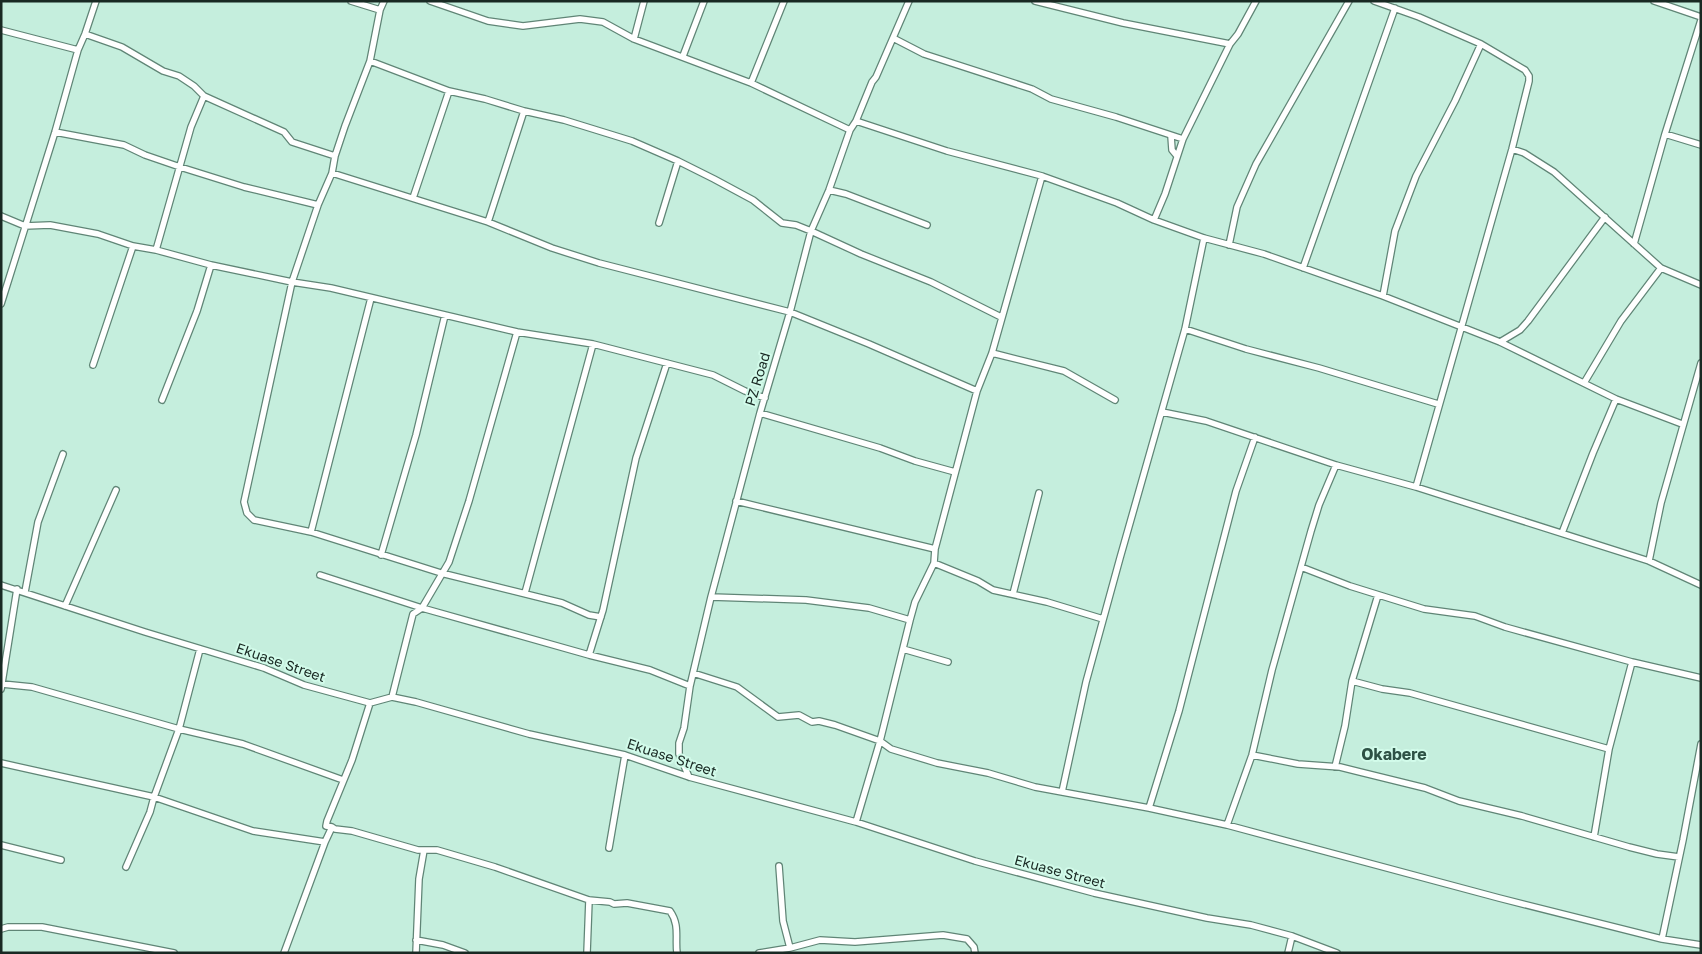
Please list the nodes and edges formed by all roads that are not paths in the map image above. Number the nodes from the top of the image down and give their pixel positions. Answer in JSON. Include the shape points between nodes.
{"nodes":[{"id":1,"x":96,"y":1,"type":"edge"},
{"id":2,"x":351,"y":1,"type":"edge"},
{"id":3,"x":384,"y":1,"type":"edge"},
{"id":4,"x":430,"y":1,"type":"edge"},
{"id":5,"x":644,"y":1,"type":"edge"},
{"id":6,"x":704,"y":1,"type":"edge"},
{"id":7,"x":784,"y":1,"type":"edge"},
{"id":8,"x":909,"y":1,"type":"edge"},
{"id":9,"x":1035,"y":1,"type":"edge"},
{"id":10,"x":1256,"y":1,"type":"edge"},
{"id":11,"x":1350,"y":1,"type":"edge"},
{"id":12,"x":1374,"y":1,"type":"edge"},
{"id":13,"x":1654,"y":1,"type":"edge"},
{"id":14,"x":1395,"y":8,"type":"junction"},
{"id":15,"x":380,"y":10,"type":"junction"},
{"id":16,"x":1701,"y":19,"type":"edge"},
{"id":17,"x":1,"y":30,"type":"edge"},
{"id":18,"x":86,"y":34,"type":"junction"},
{"id":19,"x":893,"y":38,"type":"junction"},
{"id":20,"x":634,"y":39,"type":"junction"},
{"id":21,"x":1230,"y":44,"type":"junction"},
{"id":22,"x":1481,"y":44,"type":"junction"},
{"id":23,"x":78,"y":50,"type":"junction"},
{"id":24,"x":683,"y":56,"type":"junction"},
{"id":25,"x":370,"y":61,"type":"junction"},
{"id":26,"x":751,"y":83,"type":"junction"},
{"id":27,"x":449,"y":91,"type":"junction"},
{"id":28,"x":204,"y":96,"type":"junction"},
{"id":29,"x":524,"y":111,"type":"junction"},
{"id":30,"x":856,"y":122,"type":"junction"},
{"id":31,"x":850,"y":130,"type":"junction"},
{"id":32,"x":55,"y":132,"type":"junction"},
{"id":33,"x":1665,"y":134,"type":"junction"},
{"id":34,"x":1171,"y":136,"type":"junction"},
{"id":35,"x":1183,"y":139,"type":"junction"},
{"id":36,"x":1701,"y":145,"type":"edge"},
{"id":37,"x":1512,"y":149,"type":"junction"},
{"id":38,"x":335,"y":156,"type":"junction"},
{"id":39,"x":1177,"y":156,"type":"junction"},
{"id":40,"x":678,"y":161,"type":"junction"},
{"id":41,"x":180,"y":167,"type":"junction"},
{"id":42,"x":332,"y":173,"type":"junction"},
{"id":43,"x":1042,"y":176,"type":"junction"},
{"id":44,"x":829,"y":190,"type":"junction"},
{"id":45,"x":413,"y":198,"type":"junction"},
{"id":46,"x":318,"y":205,"type":"junction"},
{"id":47,"x":1,"y":216,"type":"edge"},
{"id":48,"x":1605,"y":217,"type":"junction"},
{"id":49,"x":1154,"y":220,"type":"junction"},
{"id":50,"x":488,"y":222,"type":"junction"},
{"id":51,"x":659,"y":223,"type":"dead end"},
{"id":52,"x":927,"y":224,"type":"dead end"},
{"id":53,"x":24,"y":226,"type":"junction"},
{"id":54,"x":811,"y":230,"type":"junction"},
{"id":55,"x":1204,"y":238,"type":"junction"},
{"id":56,"x":1634,"y":244,"type":"junction"},
{"id":57,"x":1229,"y":245,"type":"junction"},
{"id":58,"x":133,"y":246,"type":"junction"},
{"id":59,"x":156,"y":250,"type":"junction"},
{"id":60,"x":212,"y":265,"type":"junction"},
{"id":61,"x":1303,"y":268,"type":"junction"},
{"id":62,"x":1661,"y":268,"type":"junction"},
{"id":63,"x":292,"y":282,"type":"junction"},
{"id":64,"x":1701,"y":285,"type":"edge"},
{"id":65,"x":1383,"y":296,"type":"junction"},
{"id":66,"x":371,"y":298,"type":"junction"},
{"id":67,"x":1,"y":304,"type":"edge"},
{"id":68,"x":790,"y":312,"type":"junction"},
{"id":69,"x":445,"y":316,"type":"junction"},
{"id":70,"x":1001,"y":316,"type":"junction"},
{"id":71,"x":1461,"y":326,"type":"junction"},
{"id":72,"x":1185,"y":329,"type":"junction"},
{"id":73,"x":516,"y":332,"type":"junction"},
{"id":74,"x":1500,"y":342,"type":"junction"},
{"id":75,"x":593,"y":344,"type":"junction"},
{"id":76,"x":992,"y":354,"type":"junction"},
{"id":77,"x":667,"y":363,"type":"junction"},
{"id":78,"x":1701,"y":364,"type":"edge"},
{"id":79,"x":93,"y":365,"type":"dead end"},
{"id":80,"x":1584,"y":383,"type":"junction"},
{"id":81,"x":977,"y":392,"type":"junction"},
{"id":82,"x":765,"y":398,"type":"junction"},
{"id":83,"x":1616,"y":399,"type":"junction"},
{"id":84,"x":162,"y":400,"type":"dead end"},
{"id":85,"x":1115,"y":400,"type":"dead end"},
{"id":86,"x":1438,"y":404,"type":"junction"},
{"id":87,"x":1162,"y":412,"type":"junction"},
{"id":88,"x":760,"y":413,"type":"junction"},
{"id":89,"x":1682,"y":424,"type":"junction"},
{"id":90,"x":1255,"y":437,"type":"junction"},
{"id":91,"x":63,"y":454,"type":"dead end"},
{"id":92,"x":1336,"y":465,"type":"junction"},
{"id":93,"x":956,"y":472,"type":"junction"},
{"id":94,"x":1416,"y":487,"type":"junction"},
{"id":95,"x":116,"y":490,"type":"dead end"},
{"id":96,"x":1040,"y":493,"type":"dead end"},
{"id":97,"x":736,"y":501,"type":"junction"},
{"id":98,"x":311,"y":532,"type":"junction"},
{"id":99,"x":1562,"y":533,"type":"junction"},
{"id":100,"x":935,"y":549,"type":"junction"},
{"id":101,"x":381,"y":555,"type":"junction"},
{"id":102,"x":1650,"y":561,"type":"junction"},
{"id":103,"x":934,"y":563,"type":"junction"},
{"id":104,"x":1301,"y":567,"type":"junction"},
{"id":105,"x":441,"y":573,"type":"junction"},
{"id":106,"x":320,"y":575,"type":"dead end"},
{"id":107,"x":1701,"y":585,"type":"edge"},
{"id":108,"x":1,"y":586,"type":"edge"},
{"id":109,"x":17,"y":589,"type":"junction"},
{"id":110,"x":25,"y":592,"type":"junction"},
{"id":111,"x":525,"y":593,"type":"junction"},
{"id":112,"x":1013,"y":594,"type":"junction"},
{"id":113,"x":1378,"y":595,"type":"junction"},
{"id":114,"x":711,"y":597,"type":"junction"},
{"id":115,"x":65,"y":606,"type":"junction"},
{"id":116,"x":422,"y":608,"type":"junction"},
{"id":117,"x":600,"y":617,"type":"junction"},
{"id":118,"x":1103,"y":619,"type":"junction"},
{"id":119,"x":910,"y":620,"type":"junction"},
{"id":120,"x":200,"y":649,"type":"junction"},
{"id":121,"x":903,"y":649,"type":"junction"},
{"id":122,"x":589,"y":655,"type":"junction"},
{"id":123,"x":948,"y":662,"type":"dead end"},
{"id":124,"x":1632,"y":662,"type":"junction"},
{"id":125,"x":693,"y":674,"type":"junction"},
{"id":126,"x":1701,"y":678,"type":"edge"},
{"id":127,"x":1352,"y":681,"type":"junction"},
{"id":128,"x":2,"y":684,"type":"edge"},
{"id":129,"x":690,"y":686,"type":"junction"},
{"id":130,"x":1,"y":689,"type":"edge"},
{"id":131,"x":392,"y":697,"type":"junction"},
{"id":132,"x":370,"y":702,"type":"junction"},
{"id":133,"x":179,"y":730,"type":"junction"},
{"id":134,"x":880,"y":741,"type":"junction"},
{"id":135,"x":1701,"y":744,"type":"edge"},
{"id":136,"x":1609,"y":749,"type":"junction"},
{"id":137,"x":625,"y":755,"type":"junction"},
{"id":138,"x":1252,"y":755,"type":"junction"},
{"id":139,"x":1,"y":763,"type":"edge"},
{"id":140,"x":1335,"y":767,"type":"junction"},
{"id":141,"x":688,"y":777,"type":"junction"},
{"id":142,"x":343,"y":780,"type":"junction"},
{"id":143,"x":1062,"y":792,"type":"junction"},
{"id":144,"x":154,"y":797,"type":"junction"},
{"id":145,"x":1149,"y":808,"type":"junction"},
{"id":146,"x":856,"y":822,"type":"junction"},
{"id":147,"x":1227,"y":826,"type":"junction"},
{"id":148,"x":332,"y":827,"type":"junction"},
{"id":149,"x":1594,"y":837,"type":"junction"},
{"id":150,"x":325,"y":842,"type":"junction"},
{"id":151,"x":1,"y":845,"type":"edge"},
{"id":152,"x":609,"y":848,"type":"dead end"},
{"id":153,"x":424,"y":850,"type":"junction"},
{"id":154,"x":1680,"y":857,"type":"junction"},
{"id":155,"x":61,"y":860,"type":"dead end"},
{"id":156,"x":779,"y":866,"type":"dead end"},
{"id":157,"x":126,"y":867,"type":"dead end"},
{"id":158,"x":589,"y":900,"type":"junction"},
{"id":159,"x":1,"y":929,"type":"edge"},
{"id":160,"x":1292,"y":936,"type":"junction"},
{"id":161,"x":1662,"y":939,"type":"junction"},
{"id":162,"x":416,"y":940,"type":"junction"},
{"id":163,"x":1701,"y":945,"type":"edge"},
{"id":164,"x":790,"y":948,"type":"junction"},
{"id":165,"x":174,"y":953,"type":"edge"},
{"id":166,"x":284,"y":953,"type":"edge"},
{"id":167,"x":416,"y":953,"type":"edge"},
{"id":168,"x":465,"y":953,"type":"edge"},
{"id":169,"x":587,"y":953,"type":"edge"},
{"id":170,"x":677,"y":953,"type":"edge"},
{"id":171,"x":760,"y":953,"type":"edge"},
{"id":172,"x":975,"y":953,"type":"edge"},
{"id":173,"x":1288,"y":953,"type":"edge"},
{"id":174,"x":1337,"y":953,"type":"edge"}],
"edges":[{"from":1,"to":18,"type":"street"},
{"from":2,"to":15,"type":"street"},
{"from":3,"to":15,"type":"street"},
{"from":4,"to":20,"type":"street","via":[[488,22],[523,26],[580,19],[603,22]]},
{"from":5,"to":20,"type":"street"},
{"from":6,"to":24,"type":"street"},
{"from":7,"to":26,"type":"street"},
{"from":8,"to":19,"type":"street","name":"PZ Road"},
{"from":9,"to":21,"type":"street","via":[[1123,23]]},
{"from":10,"to":21,"type":"street"},
{"from":11,"to":57,"type":"street","via":[[1256,164],[1238,207]]},
{"from":12,"to":14,"type":"street"},
{"from":13,"to":16,"type":"street"},
{"from":14,"to":22,"type":"street"},
{"from":14,"to":61,"type":"street"},
{"from":15,"to":25,"type":"street"},
{"from":16,"to":33,"type":"street"},
{"from":17,"to":23,"type":"street"},
{"from":18,"to":23,"type":"street"},
{"from":18,"to":28,"type":"street","via":[[122,47],[179,76]]},
{"from":19,"to":30,"type":"street","name":"PZ Road"},
{"from":19,"to":34,"type":"street","via":[[924,54],[1032,89],[1051,99]]},
{"from":20,"to":24,"type":"street"},
{"from":21,"to":35,"type":"street"},
{"from":22,"to":37,"type":"street","via":[[1525,70],[1529,76]]},
{"from":22,"to":65,"type":"street","via":[[1416,176],[1395,232]]},
{"from":23,"to":32,"type":"street"},
{"from":24,"to":26,"type":"street"},
{"from":25,"to":27,"type":"street"},
{"from":25,"to":38,"type":"street"},
{"from":26,"to":31,"type":"street"},
{"from":27,"to":29,"type":"street"},
{"from":27,"to":45,"type":"street"},
{"from":28,"to":38,"type":"street","via":[[284,132],[292,142]]},
{"from":28,"to":41,"type":"street"},
{"from":29,"to":40,"type":"street","via":[[615,136]]},
{"from":29,"to":50,"type":"street"},
{"from":30,"to":31,"type":"street","name":"PZ Road"},
{"from":30,"to":43,"type":"street"},
{"from":31,"to":44,"type":"street","name":"PZ Road"},
{"from":32,"to":41,"type":"street","via":[[124,145]]},
{"from":32,"to":53,"type":"street"},
{"from":33,"to":36,"type":"street"},
{"from":33,"to":56,"type":"street"},
{"from":34,"to":35,"type":"street"},
{"from":34,"to":39,"type":"street","via":[[1172,150]]},
{"from":35,"to":39,"type":"street"},
{"from":37,"to":48,"type":"street","via":[[1554,172]]},
{"from":37,"to":71,"type":"street"},
{"from":38,"to":42,"type":"street"},
{"from":39,"to":49,"type":"street"},
{"from":40,"to":51,"type":"street"},
{"from":40,"to":54,"type":"street","via":[[753,200],[782,223]]},
{"from":41,"to":46,"type":"street"},
{"from":41,"to":59,"type":"street"},
{"from":42,"to":45,"type":"street"},
{"from":42,"to":46,"type":"street"},
{"from":43,"to":49,"type":"street"},
{"from":43,"to":70,"type":"street"},
{"from":44,"to":52,"type":"street"},
{"from":44,"to":54,"type":"street","name":"PZ Road"},
{"from":45,"to":50,"type":"street"},
{"from":46,"to":63,"type":"street"},
{"from":47,"to":53,"type":"street"},
{"from":48,"to":56,"type":"street"},
{"from":48,"to":74,"type":"street","via":[[1528,321]]},
{"from":49,"to":55,"type":"street"},
{"from":50,"to":68,"type":"street","via":[[599,263]]},
{"from":53,"to":58,"type":"street","via":[[50,225],[98,234]]},
{"from":53,"to":67,"type":"street"},
{"from":54,"to":68,"type":"street","name":"PZ Road"},
{"from":54,"to":70,"type":"street","via":[[932,282]]},
{"from":55,"to":57,"type":"street"},
{"from":55,"to":72,"type":"street"},
{"from":56,"to":62,"type":"street"},
{"from":57,"to":61,"type":"street"},
{"from":58,"to":59,"type":"street"},
{"from":58,"to":79,"type":"street"},
{"from":59,"to":60,"type":"street"},
{"from":60,"to":63,"type":"street"},
{"from":60,"to":84,"type":"street"},
{"from":61,"to":65,"type":"street"},
{"from":62,"to":64,"type":"street"},
{"from":62,"to":80,"type":"street","via":[[1621,321]]},
{"from":63,"to":66,"type":"street"},
{"from":63,"to":98,"type":"street","via":[[244,502],[247,513],[254,520]]},
{"from":65,"to":71,"type":"street"},
{"from":66,"to":69,"type":"street"},
{"from":66,"to":98,"type":"street"},
{"from":68,"to":81,"type":"street"},
{"from":68,"to":82,"type":"street","name":"PZ Road"},
{"from":69,"to":73,"type":"street"},
{"from":69,"to":101,"type":"street","via":[[416,435]]},
{"from":70,"to":76,"type":"street"},
{"from":71,"to":74,"type":"street"},
{"from":71,"to":86,"type":"street"},
{"from":72,"to":86,"type":"street","via":[[1246,350]]},
{"from":72,"to":87,"type":"street"},
{"from":73,"to":75,"type":"street"},
{"from":73,"to":105,"type":"street","via":[[469,501],[449,562]]},
{"from":74,"to":80,"type":"street"},
{"from":75,"to":77,"type":"street"},
{"from":75,"to":111,"type":"street"},
{"from":76,"to":81,"type":"street"},
{"from":76,"to":85,"type":"street","via":[[1064,371]]},
{"from":77,"to":82,"type":"street","via":[[713,375]]},
{"from":77,"to":117,"type":"street","via":[[636,458]]},
{"from":78,"to":89,"type":"street"},
{"from":80,"to":83,"type":"street"},
{"from":81,"to":93,"type":"street"},
{"from":82,"to":88,"type":"street","name":"PZ Road"},
{"from":83,"to":89,"type":"street"},
{"from":83,"to":99,"type":"street"},
{"from":86,"to":94,"type":"street"},
{"from":87,"to":90,"type":"street","via":[[1206,421]]},
{"from":87,"to":118,"type":"street"},
{"from":88,"to":93,"type":"street"},
{"from":88,"to":97,"type":"street","name":"PZ Road"},
{"from":89,"to":102,"type":"street"},
{"from":90,"to":92,"type":"street"},
{"from":90,"to":145,"type":"street","via":[[1236,491]]},
{"from":91,"to":110,"type":"street","via":[[38,522]]},
{"from":92,"to":94,"type":"street"},
{"from":92,"to":104,"type":"street","via":[[1319,505]]},
{"from":93,"to":100,"type":"street"},
{"from":94,"to":99,"type":"street"},
{"from":95,"to":115,"type":"street"},
{"from":96,"to":112,"type":"street"},
{"from":97,"to":100,"type":"street"},
{"from":97,"to":114,"type":"street","name":"PZ Road"},
{"from":98,"to":101,"type":"street"},
{"from":99,"to":102,"type":"street"},
{"from":100,"to":103,"type":"street"},
{"from":101,"to":105,"type":"street"},
{"from":102,"to":107,"type":"street"},
{"from":103,"to":112,"type":"street","via":[[993,590]]},
{"from":103,"to":119,"type":"street"},
{"from":104,"to":113,"type":"street"},
{"from":104,"to":138,"type":"street"},
{"from":105,"to":111,"type":"street"},
{"from":105,"to":116,"type":"street"},
{"from":106,"to":116,"type":"street"},
{"from":108,"to":109,"type":"street","name":"Ekuase Street"},
{"from":109,"to":110,"type":"street","name":"Ekuase Street"},
{"from":109,"to":128,"type":"street"},
{"from":110,"to":115,"type":"street","name":"Ekuase Street"},
{"from":111,"to":117,"type":"street"},
{"from":112,"to":118,"type":"street"},
{"from":113,"to":124,"type":"street","via":[[1424,609],[1475,616]]},
{"from":113,"to":127,"type":"street"},
{"from":114,"to":119,"type":"street","via":[[806,600],[868,608]]},
{"from":114,"to":125,"type":"street","name":"PZ Road"},
{"from":115,"to":120,"type":"street","name":"Ekuase Street"},
{"from":116,"to":122,"type":"street"},
{"from":116,"to":131,"type":"street","via":[[414,614]]},
{"from":117,"to":122,"type":"street"},
{"from":118,"to":143,"type":"street"},
{"from":119,"to":121,"type":"street"},
{"from":120,"to":132,"type":"street","name":"Ekuase Street"},
{"from":120,"to":133,"type":"street"},
{"from":121,"to":123,"type":"street"},
{"from":121,"to":134,"type":"street"},
{"from":122,"to":129,"type":"street","via":[[650,670]]},
{"from":124,"to":126,"type":"street"},
{"from":124,"to":136,"type":"street"},
{"from":125,"to":129,"type":"street","name":"PZ Road"},
{"from":125,"to":134,"type":"street","via":[[737,687],[778,717],[799,715],[812,722],[835,725]]},
{"from":127,"to":136,"type":"street","via":[[1410,693]]},
{"from":127,"to":140,"type":"street"},
{"from":128,"to":130,"type":"street"},
{"from":128,"to":133,"type":"street","via":[[32,687]]},
{"from":129,"to":141,"type":"street","name":"PZ Road","via":[[679,754]]},
{"from":131,"to":132,"type":"street","name":"Ekuase Street"},
{"from":131,"to":137,"type":"street","name":"Ekuase Street","via":[[529,734]]},
{"from":132,"to":142,"type":"street"},
{"from":133,"to":142,"type":"street","via":[[243,744]]},
{"from":133,"to":144,"type":"street"},
{"from":134,"to":143,"type":"street","via":[[891,748],[937,763]]},
{"from":134,"to":146,"type":"street"},
{"from":135,"to":154,"type":"street"},
{"from":136,"to":149,"type":"street"},
{"from":137,"to":141,"type":"street","name":"Ekuase Street"},
{"from":137,"to":152,"type":"street"},
{"from":138,"to":140,"type":"street"},
{"from":138,"to":147,"type":"street"},
{"from":139,"to":144,"type":"street"},
{"from":140,"to":149,"type":"street","via":[[1425,788],[1459,801]]},
{"from":141,"to":146,"type":"street","name":"Ekuase Street"},
{"from":142,"to":148,"type":"street","via":[[327,821],[326,826]]},
{"from":143,"to":145,"type":"street"},
{"from":144,"to":150,"type":"street","via":[[253,831]]},
{"from":144,"to":157,"type":"street"},
{"from":145,"to":147,"type":"street"},
{"from":146,"to":160,"type":"street","name":"Ekuase Street","via":[[975,861],[1094,893]]},
{"from":147,"to":161,"type":"street"},
{"from":148,"to":150,"type":"street"},
{"from":148,"to":153,"type":"street"},
{"from":149,"to":154,"type":"street"},
{"from":150,"to":166,"type":"street"},
{"from":151,"to":155,"type":"street"},
{"from":153,"to":158,"type":"street","via":[[437,850],[495,867]]},
{"from":153,"to":162,"type":"street"},
{"from":154,"to":161,"type":"street"},
{"from":156,"to":164,"type":"street","via":[[783,921]]},
{"from":158,"to":169,"type":"street"},
{"from":158,"to":170,"type":"street","via":[[627,903],[670,912],[677,931]]},
{"from":159,"to":165,"type":"street","via":[[42,927]]},
{"from":160,"to":173,"type":"street"},
{"from":160,"to":174,"type":"street","name":"Ekuase Street"},
{"from":161,"to":163,"type":"street"},
{"from":162,"to":167,"type":"street"},
{"from":162,"to":168,"type":"street"},
{"from":164,"to":171,"type":"street"},
{"from":164,"to":172,"type":"street","via":[[820,940],[855,942],[944,935],[968,939]]}]}
